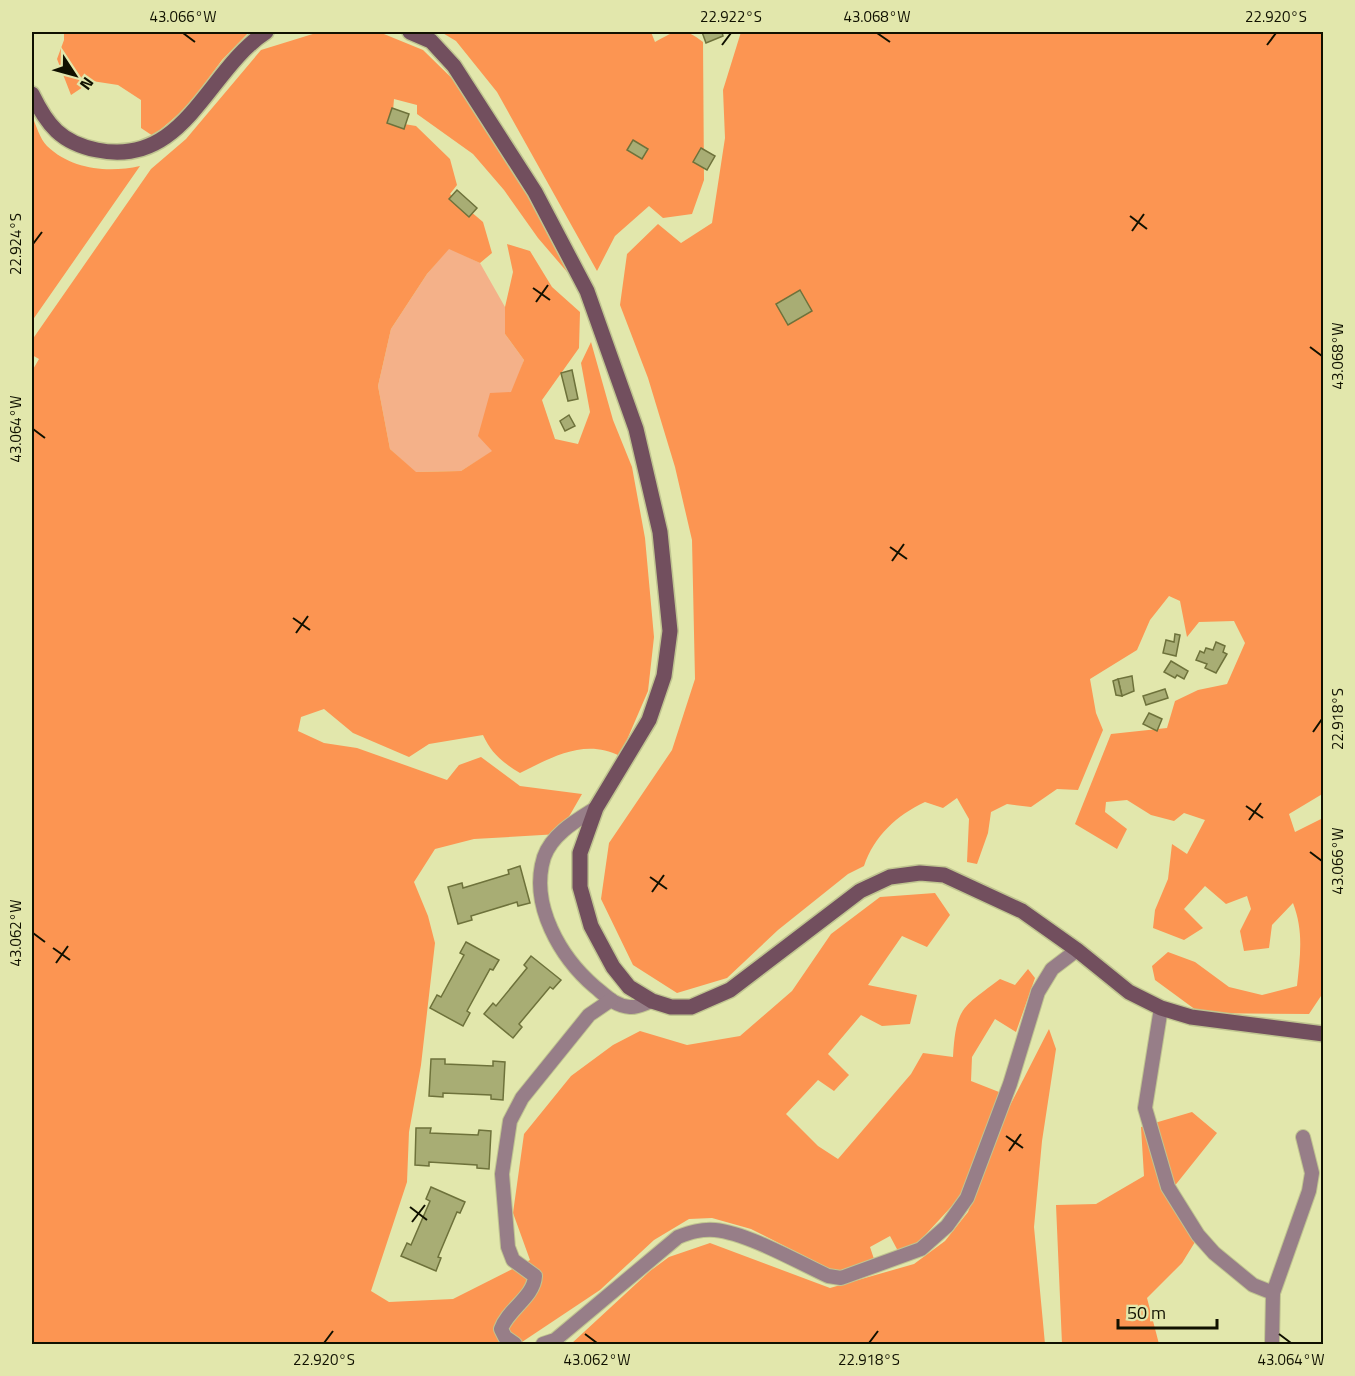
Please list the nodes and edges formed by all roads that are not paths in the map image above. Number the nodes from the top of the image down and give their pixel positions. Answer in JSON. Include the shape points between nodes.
{"nodes":[{"id":1,"x":266,"y":32,"type":"edge"},
{"id":2,"x":410,"y":32,"type":"edge"},
{"id":3,"x":32,"y":94,"type":"edge"},
{"id":4,"x":596,"y":808,"type":"junction"},
{"id":5,"x":1077,"y":950,"type":"junction"},
{"id":6,"x":610,"y":1000,"type":"junction"},
{"id":7,"x":652,"y":1001,"type":"junction"},
{"id":8,"x":1161,"y":1008,"type":"junction"},
{"id":9,"x":1322,"y":1030,"type":"edge"},
{"id":10,"x":1303,"y":1137,"type":"dead end"},
{"id":11,"x":1273,"y":1293,"type":"junction"},
{"id":12,"x":515,"y":1344,"type":"edge"},
{"id":13,"x":543,"y":1344,"type":"edge"},
{"id":14,"x":1272,"y":1344,"type":"edge"}],
"edges":[{"from":1,"to":3,"type":"main road","via":[[247,45],[177,128],[150,147],[117,154],[89,149],[64,138],[44,120]]},
{"from":2,"to":4,"type":"main road","via":[[431,41],[454,66],[535,192],[587,291],[636,429],[660,532],[670,631],[664,676],[649,720]]},
{"from":4,"to":6,"type":"street","via":[[555,840],[544,856],[541,874],[552,932],[565,957]]},
{"from":4,"to":7,"type":"main road","via":[[580,853],[580,887],[591,926],[613,968],[629,987]]},
{"from":5,"to":7,"type":"main road","via":[[1022,911],[944,875],[920,873],[890,877],[860,891],[730,990],[691,1007]]},
{"from":5,"to":8,"type":"main road","via":[[1129,992]]},
{"from":5,"to":13,"type":"street","via":[[1052,969],[1038,992],[1010,1084],[967,1198],[947,1226],[921,1249],[841,1278],[736,1236],[697,1230],[678,1237],[555,1340]]},
{"from":6,"to":7,"type":"street","via":[[633,1008]]},
{"from":6,"to":12,"type":"street","via":[[589,1015],[522,1098],[510,1121],[501,1174],[507,1247],[513,1260],[535,1276],[534,1285],[501,1329]]},
{"from":8,"to":9,"type":"main road","via":[[1191,1017]]},
{"from":8,"to":11,"type":"street","via":[[1145,1108],[1168,1188],[1214,1253],[1253,1285]]},
{"from":10,"to":11,"type":"street","via":[[1312,1173],[1309,1191]]},
{"from":11,"to":14,"type":"street"}]}
